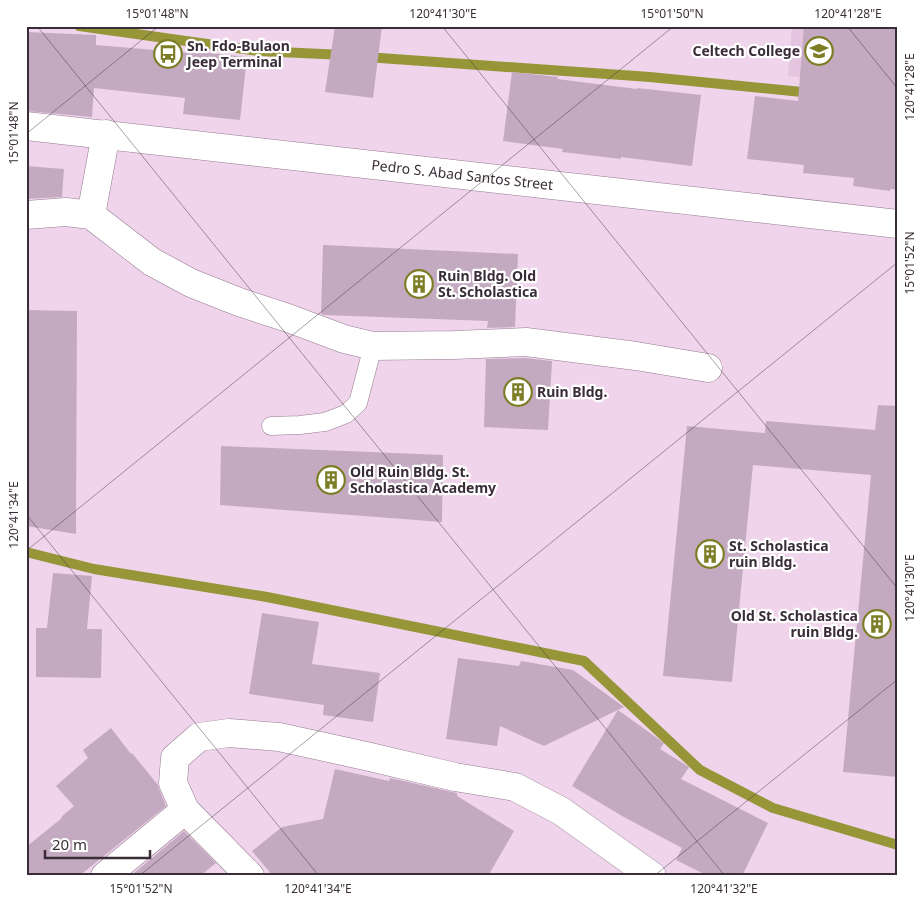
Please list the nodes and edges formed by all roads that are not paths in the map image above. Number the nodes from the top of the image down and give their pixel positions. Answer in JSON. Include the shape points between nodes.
{"nodes":[{"id":1,"x":26,"y":126,"type":"edge"},
{"id":2,"x":106,"y":134,"type":"junction"},
{"id":3,"x":26,"y":215,"type":"edge"},
{"id":4,"x":91,"y":215,"type":"junction"},
{"id":5,"x":898,"y":224,"type":"edge"},
{"id":6,"x":373,"y":346,"type":"junction"},
{"id":7,"x":708,"y":368,"type":"dead end"},
{"id":8,"x":271,"y":426,"type":"dead end"},
{"id":9,"x":185,"y":810,"type":"junction"},
{"id":10,"x":105,"y":876,"type":"edge"},
{"id":11,"x":250,"y":876,"type":"edge"},
{"id":12,"x":652,"y":876,"type":"edge"}],
"edges":[{"from":1,"to":2,"type":"street","name":"Pedro S. Abad Santos Street"},
{"from":2,"to":4,"type":"street"},
{"from":2,"to":5,"type":"street","name":"Pedro S. Abad Santos Street"},
{"from":3,"to":4,"type":"street","via":[[66,212]]},
{"from":4,"to":6,"type":"street","via":[[152,262],[191,283],[344,339]]},
{"from":6,"to":7,"type":"street","via":[[526,342]]},
{"from":6,"to":8,"type":"lane","via":[[358,403],[346,414],[325,422]]},
{"from":9,"to":10,"type":"street"},
{"from":9,"to":11,"type":"street"},
{"from":9,"to":12,"type":"street","via":[[172,783],[175,758],[199,737],[229,733],[279,737],[455,777],[515,787],[561,811]]}]}
